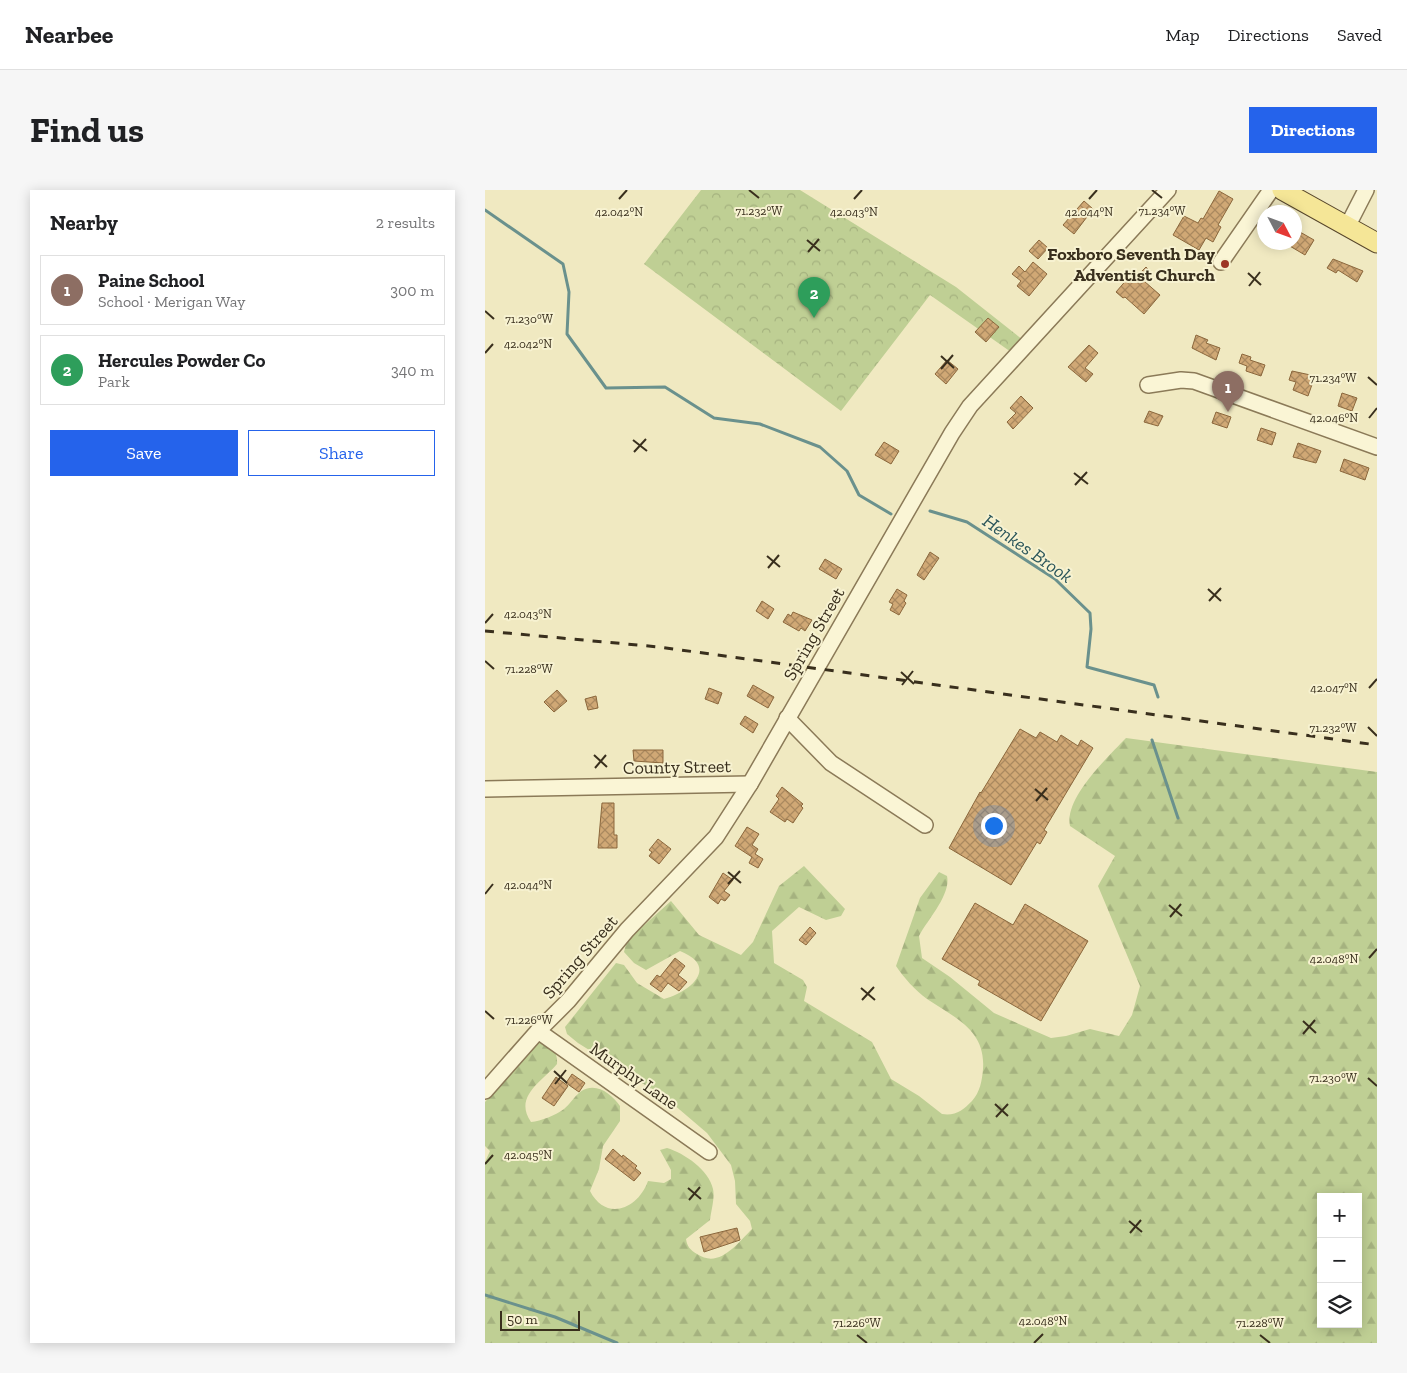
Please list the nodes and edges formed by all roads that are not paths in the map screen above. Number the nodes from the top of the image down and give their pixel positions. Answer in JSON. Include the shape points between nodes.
{"nodes":[{"id":1,"x":1168,"y":190,"type":"edge"},
{"id":2,"x":1271,"y":190,"type":"edge"},
{"id":3,"x":1282,"y":190,"type":"edge"},
{"id":4,"x":1366,"y":190,"type":"edge"},
{"id":5,"x":1347,"y":227,"type":"junction"},
{"id":6,"x":1377,"y":244,"type":"edge"},
{"id":7,"x":1221,"y":262,"type":"dead end"},
{"id":8,"x":1149,"y":385,"type":"dead end"},
{"id":9,"x":1377,"y":447,"type":"edge"},
{"id":10,"x":787,"y":718,"type":"junction"},
{"id":11,"x":750,"y":784,"type":"junction"},
{"id":12,"x":485,"y":789,"type":"edge"},
{"id":13,"x":925,"y":825,"type":"dead end"},
{"id":14,"x":538,"y":1031,"type":"junction"},
{"id":15,"x":485,"y":1091,"type":"edge"},
{"id":16,"x":709,"y":1152,"type":"dead end"}],
"edges":[{"from":1,"to":10,"type":"street","name":"Spring Street","via":[[970,406]]},
{"from":2,"to":7,"type":"street"},
{"from":3,"to":5,"type":"main road"},
{"from":4,"to":5,"type":"street"},
{"from":5,"to":6,"type":"main road"},
{"from":8,"to":9,"type":"street","via":[[1194,381]]},
{"from":10,"to":11,"type":"street","name":"Spring Street"},
{"from":10,"to":13,"type":"street","via":[[831,763]]},
{"from":11,"to":12,"type":"street","name":"County Street"},
{"from":11,"to":14,"type":"street","name":"Spring Street","via":[[709,844]]},
{"from":14,"to":15,"type":"street","name":"Spring Street"},
{"from":14,"to":16,"type":"street","name":"Murphy Lane"}]}
